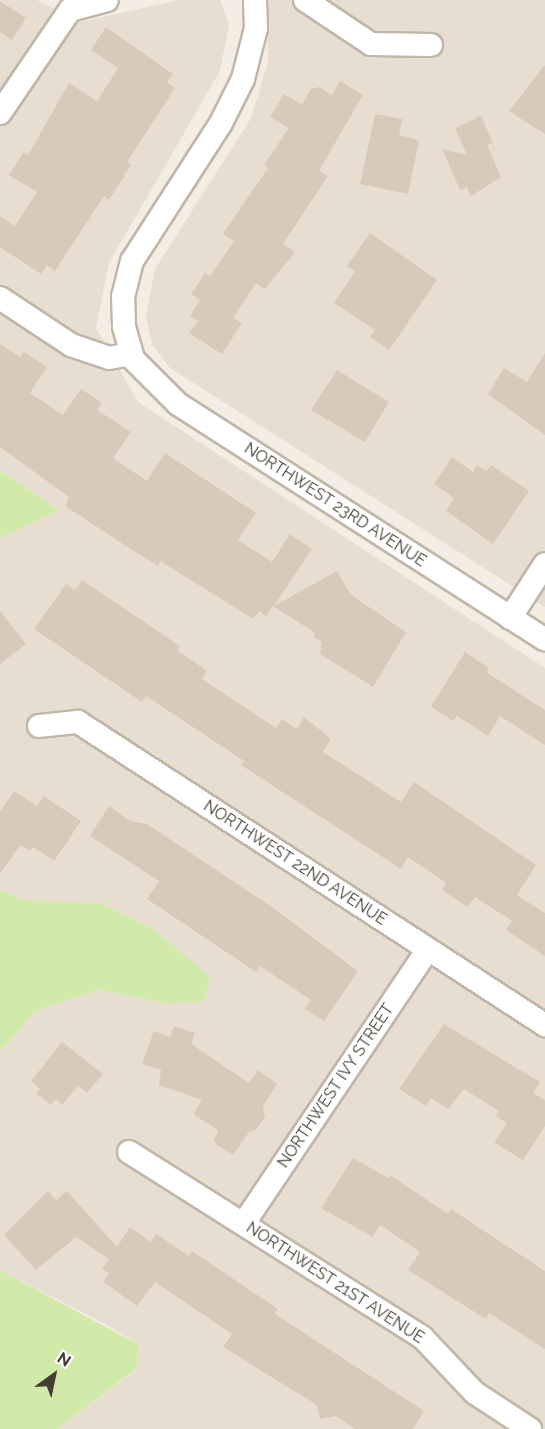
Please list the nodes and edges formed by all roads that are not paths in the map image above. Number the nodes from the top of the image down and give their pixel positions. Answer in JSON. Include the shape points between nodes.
{"nodes":[{"id":1,"x":107,"y":0,"type":"edge"},
{"id":2,"x":255,"y":0,"type":"edge"},
{"id":3,"x":305,"y":0,"type":"edge"},
{"id":4,"x":62,"y":5,"type":"edge"},
{"id":5,"x":431,"y":45,"type":"dead end"},
{"id":6,"x":0,"y":113,"type":"edge"},
{"id":7,"x":0,"y":298,"type":"edge"},
{"id":8,"x":132,"y":357,"type":"junction"},
{"id":9,"x":545,"y":564,"type":"edge"},
{"id":10,"x":510,"y":618,"type":"junction"},
{"id":11,"x":545,"y":640,"type":"edge"},
{"id":12,"x":39,"y":726,"type":"dead end"},
{"id":13,"x":428,"y":949,"type":"junction"},
{"id":14,"x":545,"y":1025,"type":"edge"},
{"id":15,"x":129,"y":1152,"type":"dead end"},
{"id":16,"x":244,"y":1223,"type":"junction"},
{"id":17,"x":530,"y":1429,"type":"edge"}],
"edges":[{"from":1,"to":4,"type":"street"},
{"from":2,"to":8,"type":"street","via":[[256,28],[243,79],[221,123],[132,261],[123,296],[124,327]]},
{"from":3,"to":5,"type":"street","via":[[371,44]]},
{"from":4,"to":6,"type":"street"},
{"from":7,"to":8,"type":"street","via":[[71,345],[109,358]]},
{"from":8,"to":10,"type":"street","name":"NORTHWEST 23RD AVENUE","via":[[178,404]]},
{"from":9,"to":10,"type":"street"},
{"from":10,"to":11,"type":"street","name":"NORTHWEST 23RD AVENUE"},
{"from":12,"to":13,"type":"street","name":"NORTHWEST 22ND AVENUE","via":[[78,722]]},
{"from":13,"to":14,"type":"street","name":"NORTHWEST 22ND AVENUE"},
{"from":13,"to":16,"type":"street","name":"NORTHWEST IVY STREET"},
{"from":15,"to":16,"type":"street","name":"NORTHWEST 21ST AVENUE"},
{"from":16,"to":17,"type":"street","name":"NORTHWEST 21ST AVENUE","via":[[422,1337],[475,1393]]}]}
